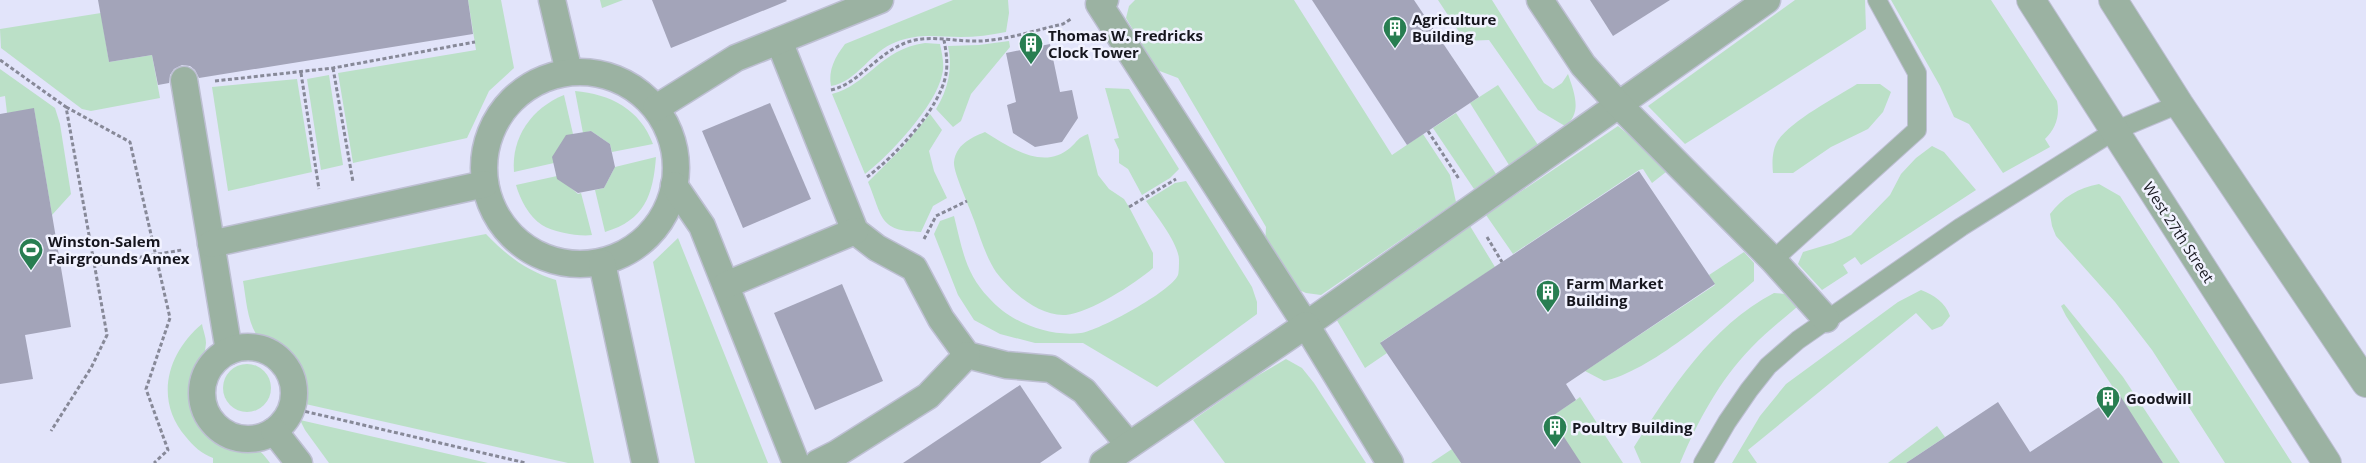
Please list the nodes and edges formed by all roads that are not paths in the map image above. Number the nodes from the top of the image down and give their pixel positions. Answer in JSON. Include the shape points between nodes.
{"nodes":[{"id":1,"x":552,"y":0,"type":"edge"},
{"id":2,"x":880,"y":0,"type":"edge"},
{"id":3,"x":1540,"y":0,"type":"edge"},
{"id":4,"x":1767,"y":0,"type":"edge"},
{"id":5,"x":1877,"y":0,"type":"edge"},
{"id":6,"x":2031,"y":0,"type":"edge"},
{"id":7,"x":2113,"y":0,"type":"edge"},
{"id":8,"x":1100,"y":1,"type":"edge"},
{"id":9,"x":779,"y":41,"type":"junction"},
{"id":10,"x":569,"y":72,"type":"junction"},
{"id":11,"x":185,"y":83,"type":"road end"},
{"id":12,"x":2179,"y":104,"type":"junction"},
{"id":13,"x":1620,"y":105,"type":"junction"},
{"id":14,"x":656,"y":108,"type":"junction"},
{"id":15,"x":2114,"y":131,"type":"junction"},
{"id":16,"x":485,"y":184,"type":"junction"},
{"id":17,"x":674,"y":185,"type":"junction"},
{"id":18,"x":855,"y":231,"type":"junction"},
{"id":19,"x":210,"y":244,"type":"junction"},
{"id":20,"x":1773,"y":260,"type":"junction"},
{"id":21,"x":602,"y":263,"type":"junction"},
{"id":22,"x":726,"y":286,"type":"junction"},
{"id":23,"x":1826,"y":319,"type":"junction"},
{"id":24,"x":1306,"y":325,"type":"junction"},
{"id":25,"x":229,"y":352,"type":"junction"},
{"id":26,"x":967,"y":355,"type":"junction"},
{"id":27,"x":2366,"y":383,"type":"edge"},
{"id":28,"x":274,"y":431,"type":"junction"},
{"id":29,"x":1129,"y":445,"type":"junction"},
{"id":30,"x":299,"y":463,"type":"edge"},
{"id":31,"x":645,"y":463,"type":"edge"},
{"id":32,"x":796,"y":463,"type":"edge"},
{"id":33,"x":818,"y":463,"type":"edge"},
{"id":34,"x":1104,"y":463,"type":"edge"},
{"id":35,"x":1390,"y":463,"type":"edge"},
{"id":36,"x":1703,"y":463,"type":"edge"},
{"id":37,"x":2327,"y":463,"type":"edge"}],
"edges":[{"from":1,"to":10,"type":"street"},
{"from":2,"to":9,"type":"street"},
{"from":3,"to":13,"type":"street","via":[[1583,65]]},
{"from":4,"to":13,"type":"street"},
{"from":5,"to":20,"type":"lane","via":[[1917,73],[1917,130]]},
{"from":6,"to":15,"type":"street","name":"West 27th Street"},
{"from":7,"to":12,"type":"street"},
{"from":8,"to":24,"type":"street"},
{"from":9,"to":14,"type":"street","via":[[736,58]]},
{"from":9,"to":18,"type":"street"},
{"from":10,"to":14,"type":"street","via":[[601,74],[631,86]]},
{"from":10,"to":16,"type":"street","via":[[539,81],[513,98],[495,123],[485,153]]},
{"from":11,"to":19,"type":"street"},
{"from":12,"to":15,"type":"lane"},
{"from":12,"to":27,"type":"street"},
{"from":13,"to":20,"type":"street"},
{"from":13,"to":24,"type":"street"},
{"from":14,"to":17,"type":"street","via":[[672,136],[677,168]]},
{"from":15,"to":23,"type":"lane","via":[[1961,227]]},
{"from":15,"to":37,"type":"street","name":"West 27th Street"},
{"from":16,"to":19,"type":"street"},
{"from":16,"to":21,"type":"street","via":[[495,214],[515,239],[534,252],[571,265]]},
{"from":17,"to":21,"type":"street","via":[[672,201],[656,229],[632,251]]},
{"from":17,"to":22,"type":"street","via":[[702,226]]},
{"from":18,"to":22,"type":"street"},
{"from":18,"to":26,"type":"street","via":[[877,248],[914,268],[941,319]]},
{"from":19,"to":25,"type":"street"},
{"from":20,"to":23,"type":"street"},
{"from":21,"to":31,"type":"street"},
{"from":22,"to":32,"type":"street"},
{"from":23,"to":36,"type":"lane","via":[[1768,366],[1727,422]]},
{"from":24,"to":29,"type":"street"},
{"from":24,"to":35,"type":"street"},
{"from":25,"to":28,"type":"street","via":[[243,348],[258,349],[283,364],[294,392],[292,407],[285,421]]},
{"from":25,"to":28,"type":"street","via":[[216,360],[202,386],[202,402],[208,416],[217,428],[238,438],[260,438]]},
{"from":26,"to":29,"type":"street","via":[[1006,365],[1051,369],[1084,391]]},
{"from":26,"to":33,"type":"street","via":[[928,396]]},
{"from":28,"to":30,"type":"street"},
{"from":29,"to":34,"type":"street"}]}
